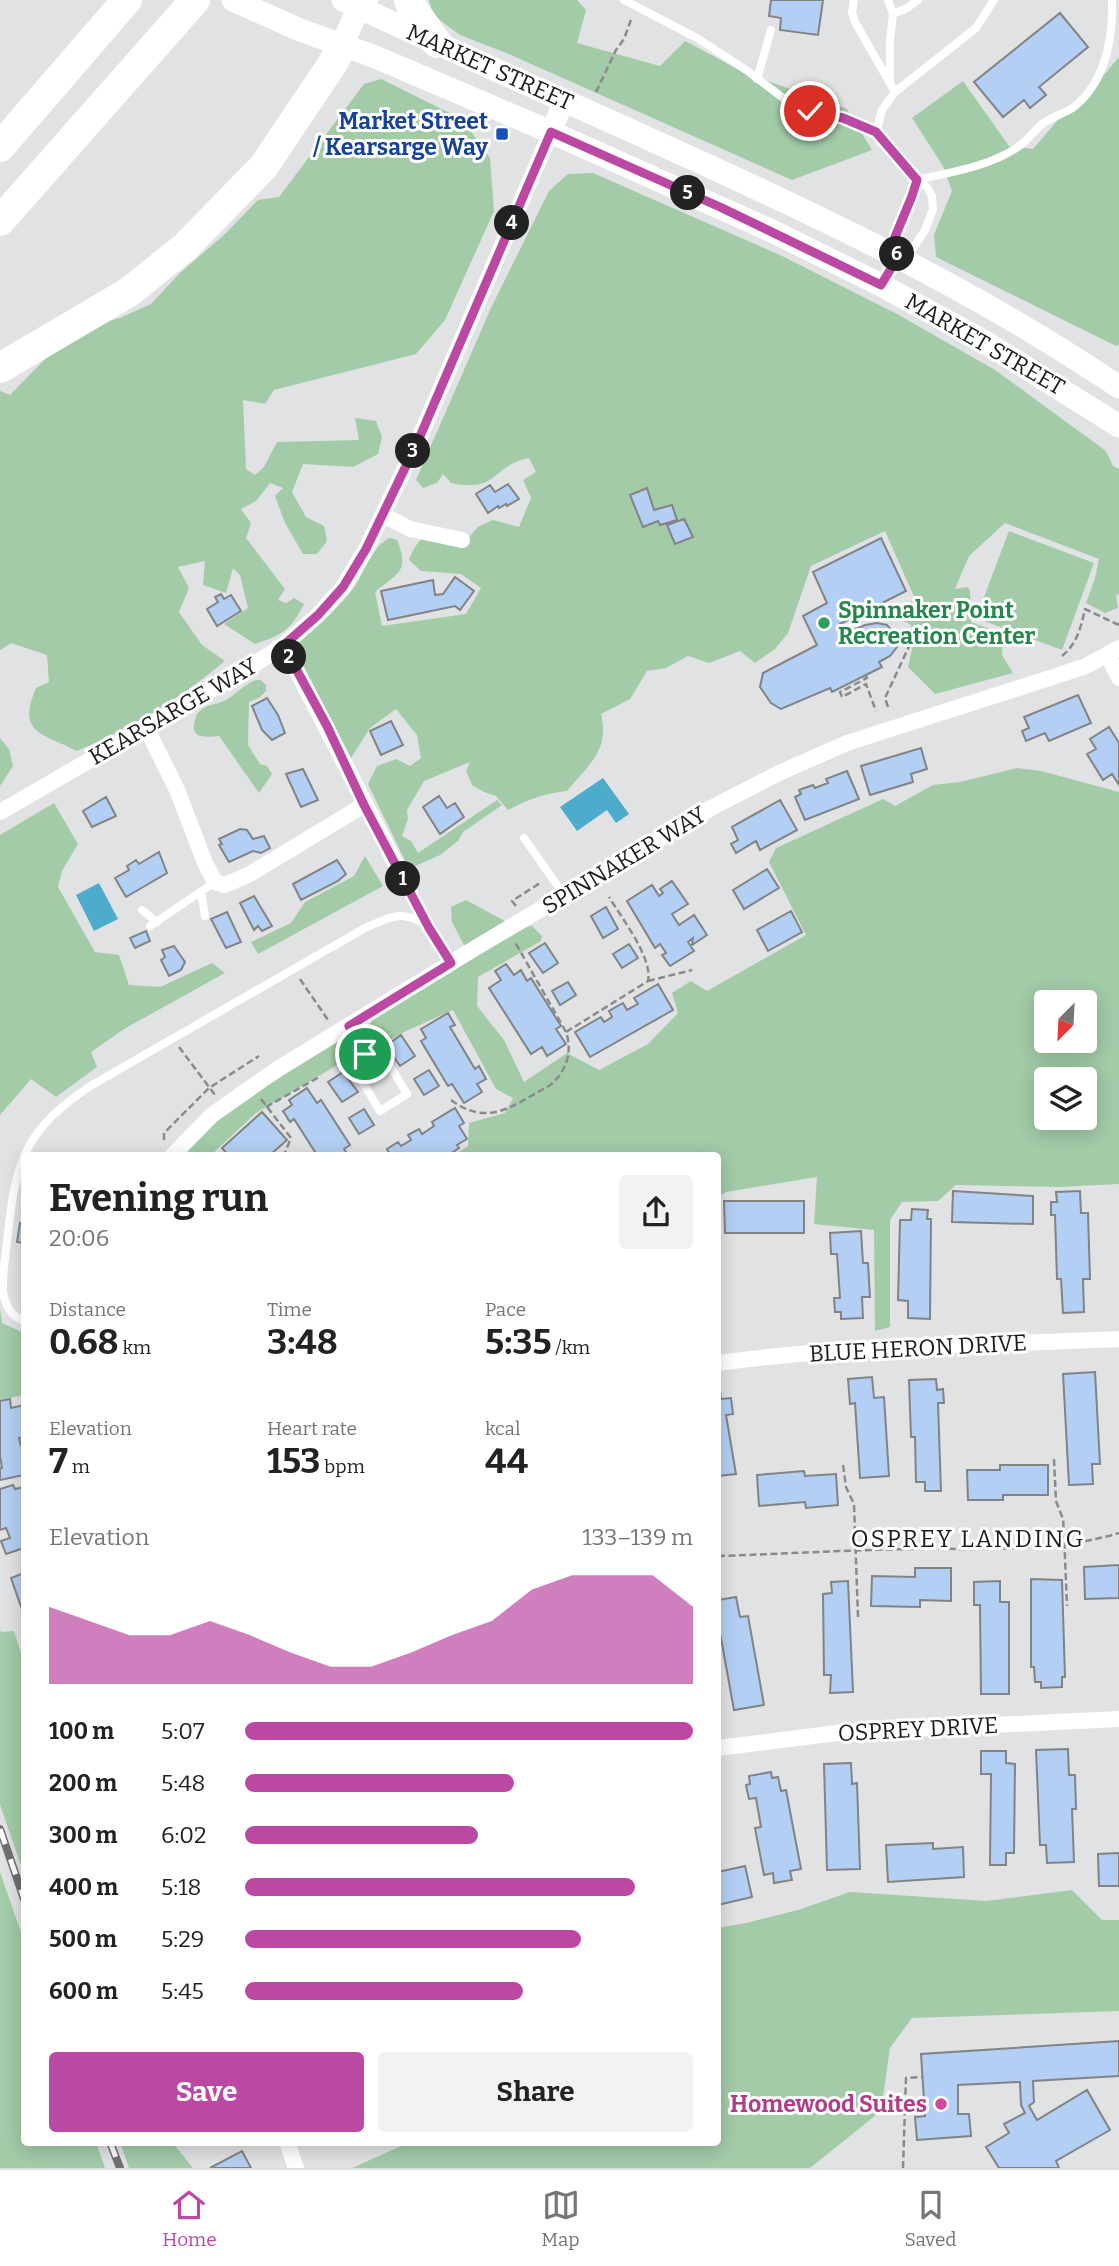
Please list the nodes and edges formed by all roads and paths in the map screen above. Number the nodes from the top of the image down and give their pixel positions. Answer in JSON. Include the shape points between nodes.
{"nodes":[{"id":1,"x":127,"y":0,"type":"edge"},
{"id":2,"x":233,"y":0,"type":"edge"},
{"id":3,"x":409,"y":0,"type":"edge"},
{"id":4,"x":624,"y":0,"type":"edge"},
{"id":5,"x":854,"y":0,"type":"edge"},
{"id":6,"x":888,"y":0,"type":"edge"},
{"id":7,"x":918,"y":0,"type":"edge"},
{"id":8,"x":994,"y":0,"type":"edge"},
{"id":9,"x":1112,"y":0,"type":"edge"},
{"id":10,"x":194,"y":1,"type":"edge"},
{"id":11,"x":355,"y":2,"type":"edge"},
{"id":12,"x":636,"y":7,"type":"junction"},
{"id":13,"x":893,"y":14,"type":"junction"},
{"id":14,"x":771,"y":30,"type":"dead end"},
{"id":15,"x":437,"y":43,"type":"junction"},
{"id":16,"x":342,"y":45,"type":"junction"},
{"id":17,"x":757,"y":79,"type":"junction"},
{"id":18,"x":890,"y":84,"type":"junction"},
{"id":19,"x":895,"y":92,"type":"junction"},
{"id":20,"x":596,"y":93,"type":"dead end"},
{"id":21,"x":564,"y":101,"type":"junction"},
{"id":22,"x":551,"y":132,"type":"junction"},
{"id":23,"x":876,"y":132,"type":"junction"},
{"id":24,"x":0,"y":147,"type":"edge"},
{"id":25,"x":917,"y":180,"type":"junction"},
{"id":26,"x":0,"y":221,"type":"edge"},
{"id":27,"x":898,"y":257,"type":"junction"},
{"id":28,"x":881,"y":285,"type":"junction"},
{"id":29,"x":0,"y":368,"type":"edge"},
{"id":30,"x":1119,"y":387,"type":"edge"},
{"id":31,"x":1119,"y":426,"type":"edge"},
{"id":32,"x":383,"y":515,"type":"junction"},
{"id":33,"x":462,"y":540,"type":"dead end"},
{"id":34,"x":1119,"y":625,"type":"edge"},
{"id":35,"x":913,"y":626,"type":"dead end"},
{"id":36,"x":285,"y":644,"type":"junction"},
{"id":37,"x":1113,"y":652,"type":"edge"},
{"id":38,"x":1060,"y":658,"type":"dead end"},
{"id":39,"x":865,"y":676,"type":"dead end"},
{"id":40,"x":1119,"y":678,"type":"edge"},
{"id":41,"x":888,"y":707,"type":"dead end"},
{"id":42,"x":876,"y":711,"type":"dead end"},
{"id":43,"x":146,"y":727,"type":"junction"},
{"id":44,"x":364,"y":805,"type":"junction"},
{"id":45,"x":0,"y":812,"type":"edge"},
{"id":46,"x":524,"y":838,"type":"dead end"},
{"id":47,"x":215,"y":882,"type":"junction"},
{"id":48,"x":405,"y":882,"type":"joint"},
{"id":49,"x":540,"y":883,"type":"dead end"},
{"id":50,"x":201,"y":892,"type":"junction"},
{"id":51,"x":564,"y":895,"type":"junction"},
{"id":52,"x":609,"y":897,"type":"dead end"},
{"id":53,"x":142,"y":910,"type":"dead end"},
{"id":54,"x":519,"y":911,"type":"dead end"},
{"id":55,"x":205,"y":916,"type":"dead end"},
{"id":56,"x":429,"y":928,"type":"junction"},
{"id":57,"x":516,"y":944,"type":"dead end"},
{"id":58,"x":451,"y":963,"type":"junction"},
{"id":59,"x":293,"y":969,"type":"junction"},
{"id":60,"x":692,"y":970,"type":"dead end"},
{"id":61,"x":648,"y":981,"type":"junction"},
{"id":62,"x":332,"y":1025,"type":"dead end"},
{"id":63,"x":349,"y":1026,"type":"junction"},
{"id":64,"x":566,"y":1032,"type":"junction"},
{"id":65,"x":172,"y":1039,"type":"junction"},
{"id":66,"x":365,"y":1054,"type":"junction"},
{"id":67,"x":259,"y":1056,"type":"dead end"},
{"id":68,"x":321,"y":1076,"type":"dead end"},
{"id":69,"x":209,"y":1088,"type":"junction"},
{"id":70,"x":451,"y":1100,"type":"dead end"},
{"id":71,"x":263,"y":1102,"type":"dead end"},
{"id":72,"x":266,"y":1107,"type":"junction"},
{"id":73,"x":25,"y":1152,"type":"edge"},
{"id":74,"x":169,"y":1152,"type":"edge"},
{"id":75,"x":285,"y":1152,"type":"edge"},
{"id":76,"x":21,"y":1162,"type":"edge"},
{"id":77,"x":21,"y":1319,"type":"edge"},
{"id":78,"x":1119,"y":1339,"type":"edge"},
{"id":79,"x":721,"y":1363,"type":"edge"},
{"id":80,"x":1054,"y":1460,"type":"dead end"},
{"id":81,"x":843,"y":1465,"type":"dead end"},
{"id":82,"x":1119,"y":1533,"type":"edge"},
{"id":83,"x":1065,"y":1544,"type":"junction"},
{"id":84,"x":856,"y":1549,"type":"junction"},
{"id":85,"x":721,"y":1556,"type":"edge"},
{"id":86,"x":1067,"y":1606,"type":"dead end"},
{"id":87,"x":858,"y":1617,"type":"dead end"},
{"id":88,"x":1119,"y":1719,"type":"edge"},
{"id":89,"x":721,"y":1748,"type":"edge"},
{"id":90,"x":923,"y":2077,"type":"dead end"},
{"id":91,"x":288,"y":2146,"type":"edge"},
{"id":92,"x":296,"y":2168,"type":"edge"},
{"id":93,"x":903,"y":2168,"type":"edge"}],
"edges":[{"from":1,"to":24,"type":"highway"},
{"from":2,"to":16,"type":"main road","name":"MARKET STREET"},
{"from":3,"to":15,"type":"highway"},
{"from":4,"to":12,"type":"lane"},
{"from":5,"to":18,"type":"lane","via":[[855,22]]},
{"from":6,"to":13,"type":"lane"},
{"from":7,"to":13,"type":"lane"},
{"from":8,"to":19,"type":"lane","via":[[976,27]]},
{"from":9,"to":25,"type":"lane","via":[[1112,28],[1100,73],[1073,107],[1042,123],[1003,156]]},
{"from":10,"to":26,"type":"highway"},
{"from":11,"to":15,"type":"main road","name":"MARKET STREET"},
{"from":11,"to":16,"type":"main road"},
{"from":12,"to":17,"type":"lane","via":[[697,38]]},
{"from":12,"to":20,"type":"path"},
{"from":13,"to":18,"type":"lane"},
{"from":14,"to":17,"type":"lane"},
{"from":15,"to":21,"type":"main road","name":"MARKET STREET"},
{"from":16,"to":22,"type":"main road","name":"MARKET STREET"},
{"from":16,"to":29,"type":"highway","via":[[264,166],[185,247],[129,292]]},
{"from":17,"to":23,"type":"lane","via":[[791,104]]},
{"from":18,"to":19,"type":"lane"},
{"from":19,"to":23,"type":"lane","via":[[882,110]]},
{"from":21,"to":22,"type":"street","name":"KEARSARGE WAY"},
{"from":21,"to":27,"type":"main road","name":"MARKET STREET","via":[[763,190]]},
{"from":22,"to":28,"type":"main road","name":"MARKET STREET"},
{"from":22,"to":32,"type":"street","name":"KEARSARGE WAY"},
{"from":23,"to":25,"type":"lane"},
{"from":25,"to":27,"type":"lane","via":[[895,237]]},
{"from":25,"to":27,"type":"lane","via":[[928,187],[933,209],[914,247]]},
{"from":27,"to":28,"type":"lane"},
{"from":27,"to":30,"type":"main road","name":"MARKET STREET","via":[[1033,332]]},
{"from":28,"to":31,"type":"main road","name":"MARKET STREET","via":[[1016,360]]},
{"from":32,"to":33,"type":"street","via":[[410,529]]},
{"from":32,"to":36,"type":"street","name":"KEARSARGE WAY","via":[[343,587]]},
{"from":34,"to":38,"type":"path","via":[[1085,609],[1076,639]]},
{"from":35,"to":41,"type":"path","via":[[911,642],[885,698]]},
{"from":36,"to":43,"type":"street","name":"KEARSARGE WAY"},
{"from":36,"to":44,"type":"street"},
{"from":37,"to":40,"type":"street"},
{"from":37,"to":51,"type":"street","name":"SPINNAKER WAY","via":[[1053,677],[813,757],[700,814]]},
{"from":39,"to":42,"type":"path","via":[[840,692],[842,696],[866,684]]},
{"from":43,"to":45,"type":"street","name":"KEARSARGE WAY"},
{"from":43,"to":47,"type":"street"},
{"from":44,"to":47,"type":"street","via":[[270,857],[235,882]]},
{"from":44,"to":48,"type":"street"},
{"from":46,"to":51,"type":"lane"},
{"from":47,"to":50,"type":"lane"},
{"from":48,"to":56,"type":"lane"},
{"from":49,"to":54,"type":"path","via":[[512,901]]},
{"from":50,"to":53,"type":"lane","via":[[153,924]]},
{"from":50,"to":55,"type":"lane"},
{"from":51,"to":58,"type":"street","name":"SPINNAKER WAY"},
{"from":52,"to":61,"type":"path","via":[[639,947]]},
{"from":56,"to":58,"type":"lane"},
{"from":56,"to":59,"type":"lane","via":[[416,918],[394,916]]},
{"from":57,"to":64,"type":"path"},
{"from":58,"to":63,"type":"street","name":"SPINNAKER WAY"},
{"from":59,"to":62,"type":"path"},
{"from":59,"to":65,"type":"lane"},
{"from":60,"to":61,"type":"path"},
{"from":61,"to":64,"type":"path"},
{"from":63,"to":66,"type":"lane"},
{"from":63,"to":74,"type":"street","name":"SPINNAKER WAY","via":[[231,1100]]},
{"from":64,"to":70,"type":"path","via":[[568,1057],[562,1073],[549,1086],[508,1108],[483,1115]]},
{"from":65,"to":69,"type":"path"},
{"from":65,"to":73,"type":"lane","via":[[67,1102],[35,1134]]},
{"from":66,"to":66,"type":"lane","via":[[357,1073],[380,1111],[407,1094],[386,1059]]},
{"from":67,"to":69,"type":"path"},
{"from":68,"to":72,"type":"path"},
{"from":69,"to":74,"type":"path","via":[[164,1133]]},
{"from":71,"to":72,"type":"path"},
{"from":72,"to":75,"type":"path","via":[[290,1139]]},
{"from":76,"to":77,"type":"lane","via":[[11,1203],[3,1283],[5,1303]]},
{"from":78,"to":79,"type":"street","name":"BLUE HERON DRIVE","via":[[869,1349]]},
{"from":80,"to":83,"type":"path"},
{"from":81,"to":84,"type":"path","via":[[854,1504]]},
{"from":82,"to":83,"type":"path"},
{"from":83,"to":84,"type":"path","via":[[1016,1549]]},
{"from":83,"to":86,"type":"path"},
{"from":84,"to":85,"type":"path"},
{"from":84,"to":87,"type":"path"},
{"from":88,"to":89,"type":"street","name":"OSPREY DRIVE","via":[[845,1732]]},
{"from":90,"to":93,"type":"path","via":[[906,2078]]},
{"from":91,"to":92,"type":"street"}]}
